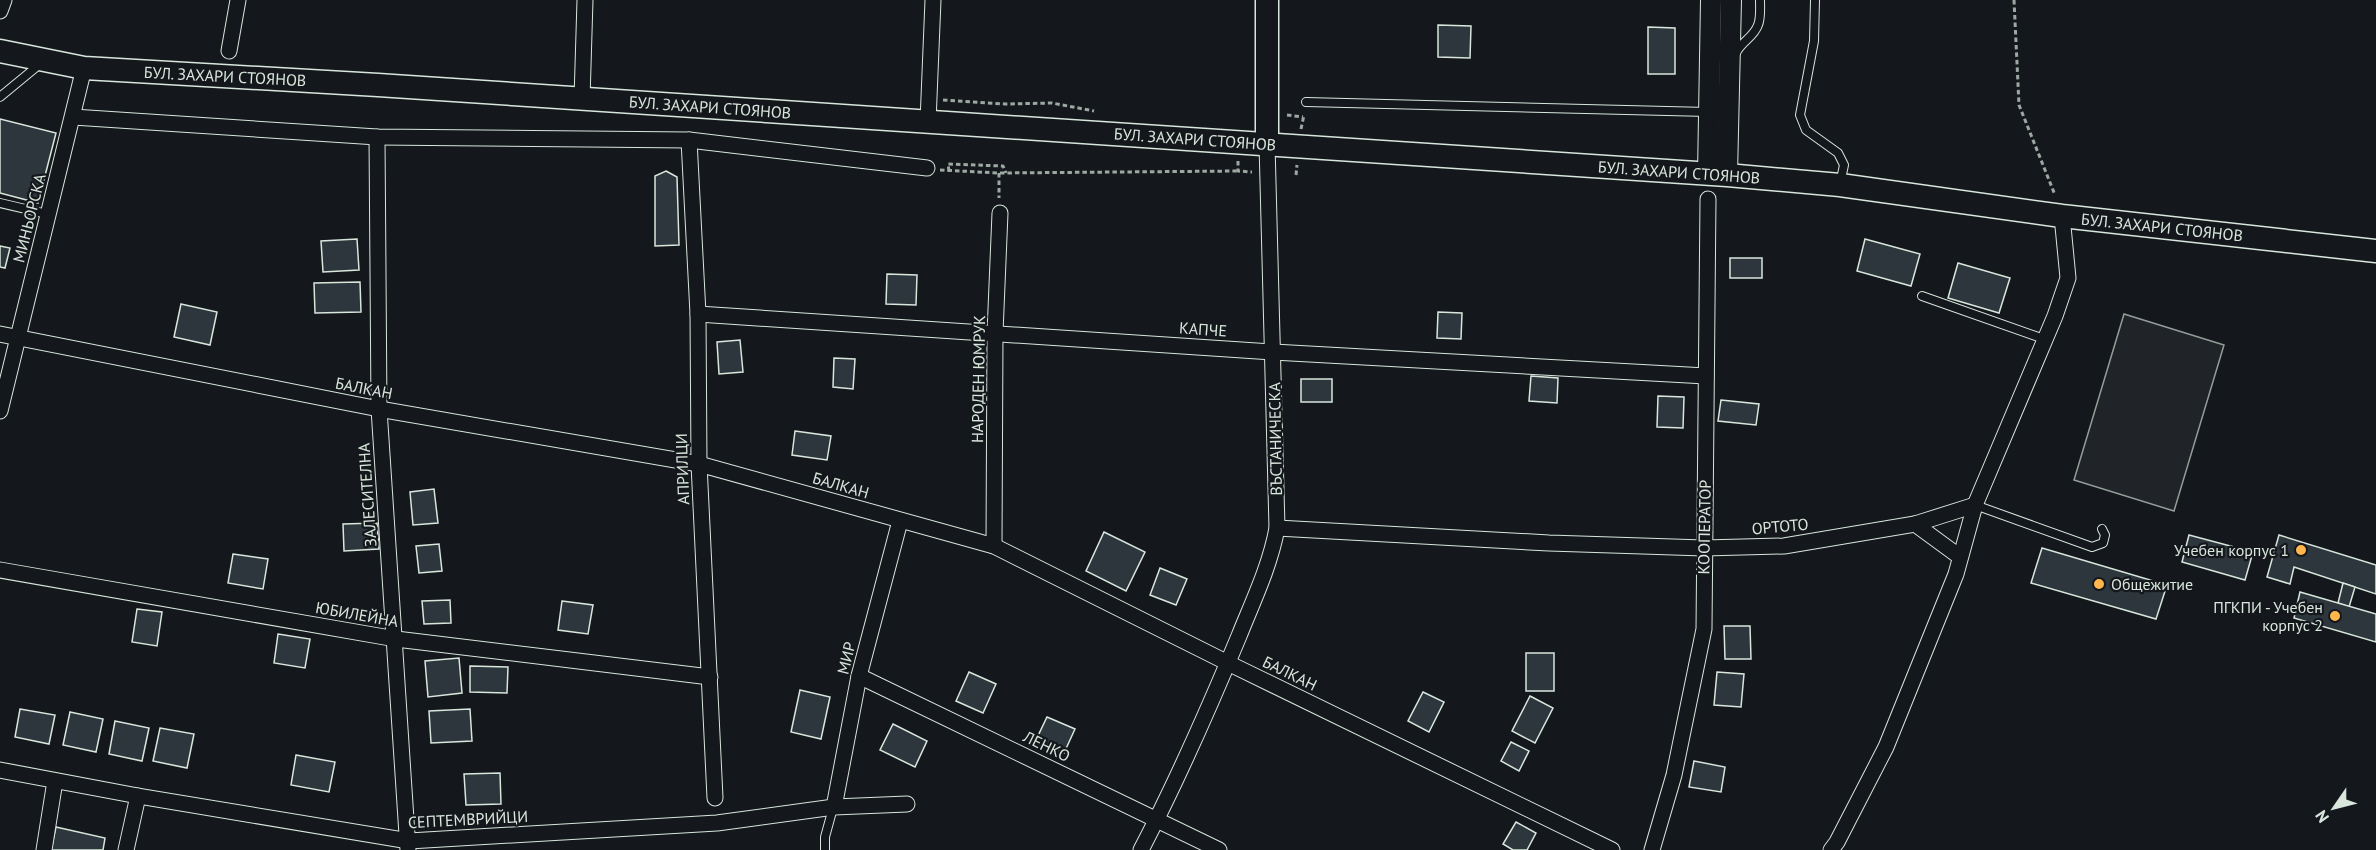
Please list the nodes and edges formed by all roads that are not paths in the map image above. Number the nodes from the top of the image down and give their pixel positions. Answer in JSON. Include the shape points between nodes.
{"nodes":[{"id":1,"x":4,"y":0,"type":"edge"},
{"id":2,"x":238,"y":0,"type":"edge"},
{"id":3,"x":585,"y":0,"type":"edge"},
{"id":4,"x":933,"y":0,"type":"edge"},
{"id":5,"x":1267,"y":0,"type":"edge"},
{"id":6,"x":1712,"y":0,"type":"edge"},
{"id":7,"x":1731,"y":0,"type":"edge"},
{"id":8,"x":1760,"y":0,"type":"edge"},
{"id":9,"x":1815,"y":0,"type":"edge"},
{"id":10,"x":0,"y":11,"type":"edge"},
{"id":11,"x":229,"y":51,"type":"dead end"},
{"id":12,"x":4,"y":53,"type":"edge"},
{"id":13,"x":45,"y":60,"type":"junction"},
{"id":14,"x":1729,"y":65,"type":"junction"},
{"id":15,"x":84,"y":68,"type":"junction"},
{"id":16,"x":0,"y":97,"type":"edge"},
{"id":17,"x":582,"y":99,"type":"junction"},
{"id":18,"x":1306,"y":102,"type":"dead end"},
{"id":19,"x":1710,"y":112,"type":"junction"},
{"id":20,"x":73,"y":117,"type":"junction"},
{"id":21,"x":928,"y":122,"type":"junction"},
{"id":22,"x":377,"y":136,"type":"junction"},
{"id":23,"x":688,"y":140,"type":"junction"},
{"id":24,"x":1267,"y":144,"type":"junction"},
{"id":25,"x":927,"y":168,"type":"road end"},
{"id":26,"x":1717,"y":174,"type":"junction"},
{"id":27,"x":1840,"y":185,"type":"junction"},
{"id":28,"x":1708,"y":199,"type":"dead end"},
{"id":29,"x":0,"y":202,"type":"edge"},
{"id":30,"x":1000,"y":213,"type":"road end"},
{"id":31,"x":47,"y":214,"type":"junction"},
{"id":32,"x":2062,"y":216,"type":"junction"},
{"id":33,"x":2376,"y":250,"type":"edge"},
{"id":34,"x":1922,"y":297,"type":"dead end"},
{"id":35,"x":698,"y":314,"type":"junction"},
{"id":36,"x":995,"y":333,"type":"junction"},
{"id":37,"x":0,"y":334,"type":"edge"},
{"id":38,"x":19,"y":339,"type":"junction"},
{"id":39,"x":2044,"y":339,"type":"junction"},
{"id":40,"x":1273,"y":352,"type":"junction"},
{"id":41,"x":1706,"y":376,"type":"junction"},
{"id":42,"x":379,"y":409,"type":"junction"},
{"id":43,"x":0,"y":411,"type":"edge"},
{"id":44,"x":699,"y":464,"type":"junction"},
{"id":45,"x":1975,"y":505,"type":"junction"},
{"id":46,"x":900,"y":520,"type":"junction"},
{"id":47,"x":1915,"y":524,"type":"junction"},
{"id":48,"x":1277,"y":528,"type":"junction"},
{"id":49,"x":2103,"y":529,"type":"dead end"},
{"id":50,"x":994,"y":546,"type":"junction"},
{"id":51,"x":1704,"y":548,"type":"junction"},
{"id":52,"x":1960,"y":557,"type":"junction"},
{"id":53,"x":0,"y":570,"type":"edge"},
{"id":54,"x":396,"y":639,"type":"junction"},
{"id":55,"x":1228,"y":663,"type":"junction"},
{"id":56,"x":710,"y":676,"type":"junction"},
{"id":57,"x":859,"y":676,"type":"junction"},
{"id":58,"x":0,"y":770,"type":"edge"},
{"id":59,"x":55,"y":781,"type":"junction"},
{"id":60,"x":138,"y":796,"type":"junction"},
{"id":61,"x":715,"y":798,"type":"dead end"},
{"id":62,"x":907,"y":804,"type":"dead end"},
{"id":63,"x":834,"y":807,"type":"junction"},
{"id":64,"x":1157,"y":819,"type":"junction"},
{"id":65,"x":409,"y":846,"type":"edge"},
{"id":66,"x":44,"y":850,"type":"edge"},
{"id":67,"x":126,"y":850,"type":"edge"},
{"id":68,"x":825,"y":850,"type":"edge"},
{"id":69,"x":1141,"y":850,"type":"edge"},
{"id":70,"x":1219,"y":850,"type":"edge"},
{"id":71,"x":1612,"y":850,"type":"edge"},
{"id":72,"x":1652,"y":850,"type":"edge"},
{"id":73,"x":1831,"y":850,"type":"edge"}],
"edges":[{"from":1,"to":10,"type":"street"},
{"from":2,"to":11,"type":"street"},
{"from":3,"to":17,"type":"street"},
{"from":4,"to":21,"type":"street"},
{"from":5,"to":24,"type":"main road","name":"ВЪСТАНИЧЕСКА"},
{"from":6,"to":19,"type":"street"},
{"from":7,"to":14,"type":"street"},
{"from":8,"to":14,"type":"lane","via":[[1760,23]]},
{"from":9,"to":27,"type":"lane","via":[[1814,41],[1800,115],[1806,130],[1838,153],[1844,165]]},
{"from":12,"to":13,"type":"main road","name":"БУЛ. ЗАХАРИ СТОЯНОВ"},
{"from":13,"to":15,"type":"main road","name":"БУЛ. ЗАХАРИ СТОЯНОВ"},
{"from":13,"to":16,"type":"lane"},
{"from":14,"to":26,"type":"street"},
{"from":15,"to":17,"type":"main road","name":"БУЛ. ЗАХАРИ СТОЯНОВ"},
{"from":15,"to":20,"type":"street","name":"МИНЬОРСКА"},
{"from":17,"to":21,"type":"main road","name":"БУЛ. ЗАХАРИ СТОЯНОВ"},
{"from":18,"to":19,"type":"lane"},
{"from":19,"to":26,"type":"street"},
{"from":20,"to":22,"type":"street"},
{"from":20,"to":31,"type":"street","name":"МИНЬОРСКА"},
{"from":21,"to":24,"type":"main road","name":"БУЛ. ЗАХАРИ СТОЯНОВ"},
{"from":22,"to":23,"type":"street"},
{"from":22,"to":42,"type":"street","name":"ЗАЛЕСИТЕЛНА"},
{"from":23,"to":25,"type":"street"},
{"from":23,"to":35,"type":"street","name":"АПРИЛЦИ"},
{"from":24,"to":26,"type":"main road","name":"БУЛ. ЗАХАРИ СТОЯНОВ"},
{"from":24,"to":40,"type":"street","name":"ВЪСТАНИЧЕСКА"},
{"from":26,"to":27,"type":"main road","name":"БУЛ. ЗАХАРИ СТОЯНОВ"},
{"from":27,"to":32,"type":"main road","name":"БУЛ. ЗАХАРИ СТОЯНОВ"},
{"from":28,"to":41,"type":"street","name":"КООПЕРАТОР"},
{"from":29,"to":31,"type":"lane"},
{"from":30,"to":36,"type":"street","name":"НАРОДЕН ЮМРУК"},
{"from":31,"to":38,"type":"street","name":"МИНЬОРСКА"},
{"from":32,"to":33,"type":"main road","name":"БУЛ. ЗАХАРИ СТОЯНОВ"},
{"from":32,"to":39,"type":"street","via":[[2068,278]]},
{"from":34,"to":39,"type":"lane"},
{"from":35,"to":36,"type":"street","name":"КАПЧЕ"},
{"from":35,"to":44,"type":"street","name":"АПРИЛЦИ"},
{"from":36,"to":40,"type":"street","name":"КАПЧЕ"},
{"from":36,"to":50,"type":"street","name":"НАРОДЕН ЮМРУК"},
{"from":37,"to":38,"type":"street","name":"БАЛКАН"},
{"from":38,"to":42,"type":"street","name":"БАЛКАН"},
{"from":38,"to":43,"type":"street","name":"МИНЬОРСКА"},
{"from":39,"to":45,"type":"street"},
{"from":40,"to":41,"type":"street","name":"КАПЧЕ"},
{"from":40,"to":48,"type":"street","name":"ВЪСТАНИЧЕСКА"},
{"from":41,"to":51,"type":"street","name":"КООПЕРАТОР"},
{"from":42,"to":44,"type":"street","name":"БАЛКАН"},
{"from":42,"to":54,"type":"street","name":"ЗАЛЕСИТЕЛНА"},
{"from":44,"to":46,"type":"street","name":"БАЛКАН"},
{"from":44,"to":56,"type":"street","name":"АПРИЛЦИ"},
{"from":45,"to":47,"type":"street","name":"ОРТОТО"},
{"from":45,"to":49,"type":"lane","via":[[2092,547],[2103,543]]},
{"from":45,"to":52,"type":"street"},
{"from":46,"to":50,"type":"street","name":"БАЛКАН"},
{"from":46,"to":57,"type":"street","name":"МИР"},
{"from":47,"to":51,"type":"street","name":"ОРТОТО","via":[[1784,546]]},
{"from":47,"to":52,"type":"street"},
{"from":48,"to":51,"type":"street","name":"ОРТОТО"},
{"from":48,"to":55,"type":"street","name":"ВЪСТАНИЧЕСКА","via":[[1272,553]]},
{"from":50,"to":55,"type":"street","name":"БАЛКАН"},
{"from":51,"to":72,"type":"street","name":"КООПЕРАТОР","via":[[1704,629],[1674,775]]},
{"from":52,"to":73,"type":"street","via":[[1886,747]]},
{"from":53,"to":54,"type":"street","name":"ЮБИЛЕЙНА"},
{"from":54,"to":56,"type":"street","name":"ЮБИЛЕЙНА"},
{"from":54,"to":65,"type":"street","name":"ЗАЛЕСИТЕЛНА"},
{"from":55,"to":64,"type":"street","name":"ВЪСТАНИЧЕСКА"},
{"from":55,"to":71,"type":"street","name":"БАЛКАН"},
{"from":56,"to":61,"type":"street","name":"АПРИЛЦИ"},
{"from":57,"to":63,"type":"street","name":"МИР"},
{"from":57,"to":64,"type":"street","name":"ЛЕНКО"},
{"from":58,"to":59,"type":"street","name":"СЕПТЕМВРИЙЦИ"},
{"from":59,"to":60,"type":"street","name":"СЕПТЕМВРИЙЦИ"},
{"from":59,"to":66,"type":"street"},
{"from":60,"to":65,"type":"street","name":"СЕПТЕМВРИЙЦИ"},
{"from":60,"to":67,"type":"street"},
{"from":62,"to":63,"type":"street","name":"СЕПТЕМВРИЙЦИ"},
{"from":63,"to":65,"type":"street","name":"СЕПТЕМВРИЙЦИ","via":[[717,823]]},
{"from":63,"to":68,"type":"lane"},
{"from":64,"to":69,"type":"street","name":"ВЪСТАНИЧЕСКА"},
{"from":64,"to":70,"type":"street","name":"ЛЕНКО"}]}
